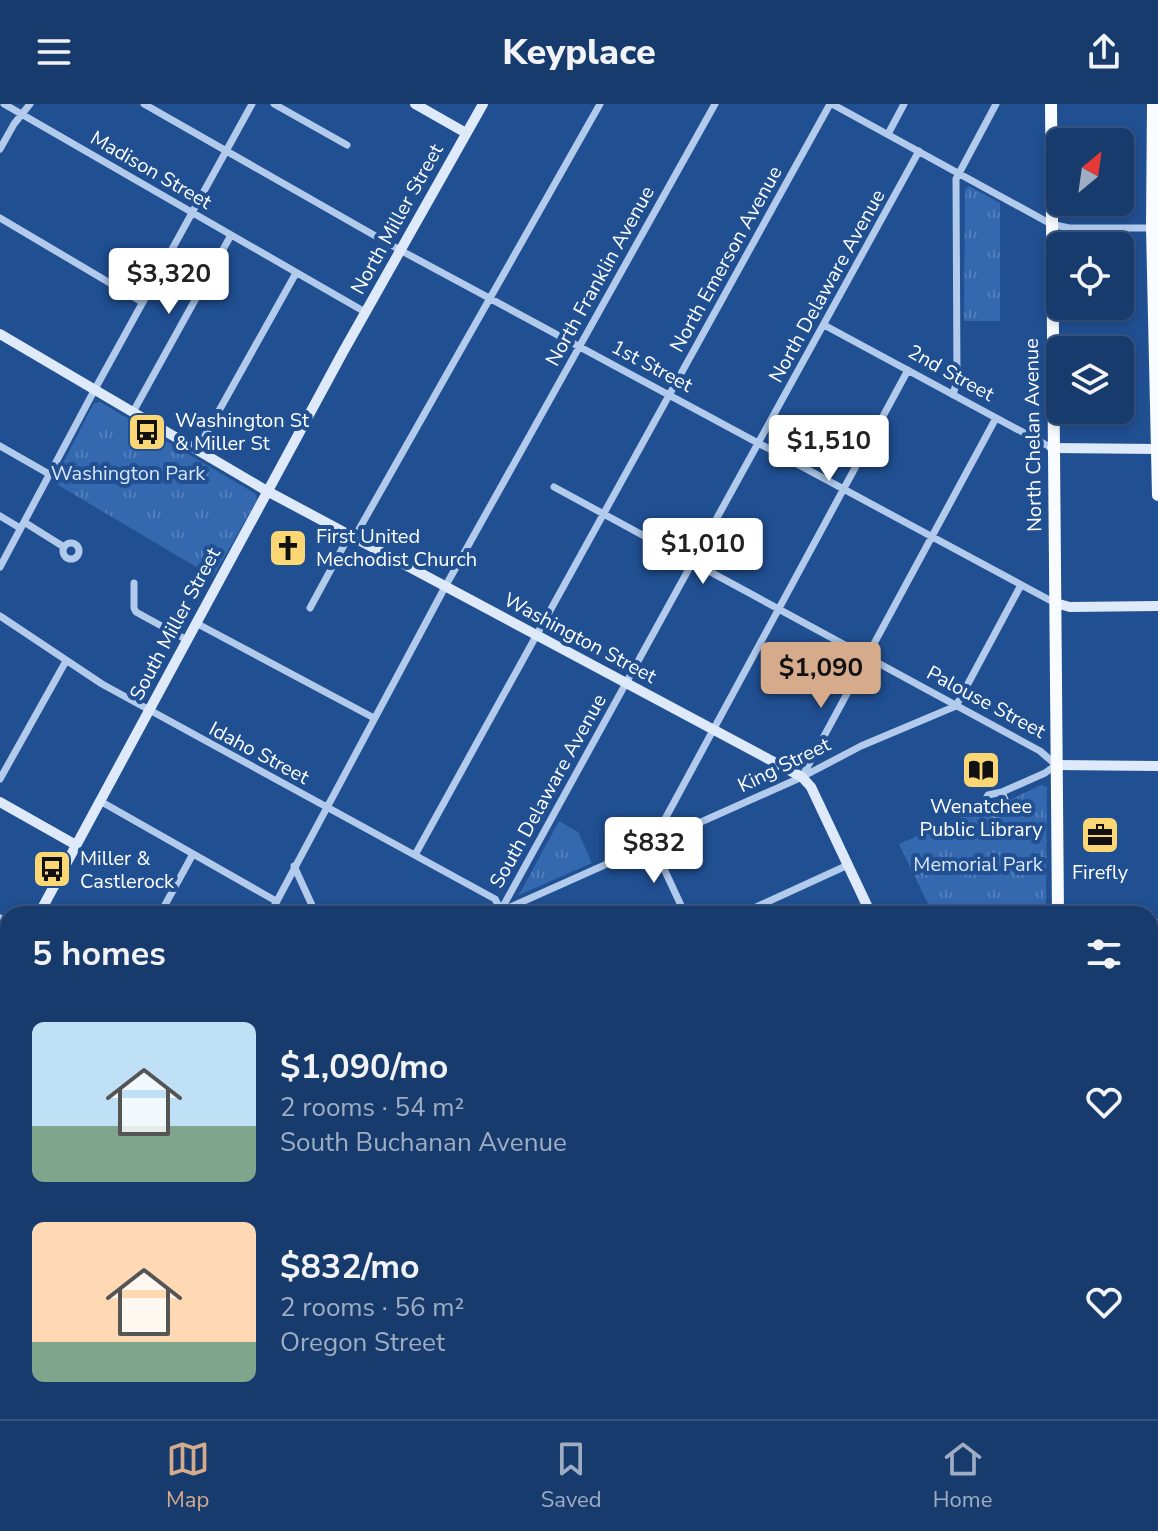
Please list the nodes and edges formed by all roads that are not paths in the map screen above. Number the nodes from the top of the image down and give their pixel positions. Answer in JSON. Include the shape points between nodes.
{"nodes":[{"id":1,"x":4,"y":104,"type":"edge"},
{"id":2,"x":30,"y":104,"type":"edge"},
{"id":3,"x":144,"y":104,"type":"edge"},
{"id":4,"x":252,"y":104,"type":"edge"},
{"id":5,"x":274,"y":104,"type":"edge"},
{"id":6,"x":415,"y":104,"type":"edge"},
{"id":7,"x":483,"y":104,"type":"edge"},
{"id":8,"x":600,"y":104,"type":"edge"},
{"id":9,"x":715,"y":104,"type":"edge"},
{"id":10,"x":831,"y":104,"type":"edge"},
{"id":11,"x":904,"y":104,"type":"edge"},
{"id":12,"x":996,"y":104,"type":"edge"},
{"id":13,"x":1051,"y":104,"type":"edge"},
{"id":14,"x":1153,"y":104,"type":"edge"},
{"id":15,"x":22,"y":114,"type":"junction"},
{"id":16,"x":466,"y":133,"type":"junction"},
{"id":17,"x":888,"y":134,"type":"junction"},
{"id":18,"x":347,"y":145,"type":"dead end"},
{"id":19,"x":0,"y":149,"type":"edge"},
{"id":20,"x":226,"y":151,"type":"junction"},
{"id":21,"x":919,"y":151,"type":"junction"},
{"id":22,"x":958,"y":173,"type":"junction"},
{"id":23,"x":1156,"y":188,"type":"edge"},
{"id":24,"x":192,"y":212,"type":"junction"},
{"id":25,"x":0,"y":218,"type":"edge"},
{"id":26,"x":1051,"y":224,"type":"junction"},
{"id":27,"x":1152,"y":228,"type":"junction"},
{"id":28,"x":231,"y":235,"type":"junction"},
{"id":29,"x":400,"y":250,"type":"junction"},
{"id":30,"x":296,"y":273,"type":"junction"},
{"id":31,"x":491,"y":300,"type":"junction"},
{"id":32,"x":142,"y":302,"type":"junction"},
{"id":33,"x":365,"y":312,"type":"junction"},
{"id":34,"x":824,"y":325,"type":"junction"},
{"id":35,"x":0,"y":334,"type":"edge"},
{"id":36,"x":579,"y":347,"type":"junction"},
{"id":37,"x":343,"y":352,"type":"joint"},
{"id":38,"x":908,"y":370,"type":"junction"},
{"id":39,"x":95,"y":389,"type":"junction"},
{"id":40,"x":668,"y":395,"type":"junction"},
{"id":41,"x":953,"y":395,"type":"junction"},
{"id":42,"x":133,"y":412,"type":"junction"},
{"id":43,"x":996,"y":418,"type":"junction"},
{"id":44,"x":758,"y":443,"type":"junction"},
{"id":45,"x":0,"y":446,"type":"edge"},
{"id":46,"x":1052,"y":448,"type":"junction"},
{"id":47,"x":1158,"y":449,"type":"edge"},
{"id":48,"x":197,"y":450,"type":"junction"},
{"id":49,"x":49,"y":474,"type":"junction"},
{"id":50,"x":554,"y":487,"type":"dead end"},
{"id":51,"x":844,"y":489,"type":"junction"},
{"id":52,"x":267,"y":491,"type":"junction"},
{"id":53,"x":1158,"y":495,"type":"edge"},
{"id":54,"x":602,"y":514,"type":"junction"},
{"id":55,"x":0,"y":516,"type":"edge"},
{"id":56,"x":22,"y":525,"type":"junction"},
{"id":57,"x":351,"y":537,"type":"junction"},
{"id":58,"x":932,"y":538,"type":"junction"},
{"id":59,"x":64,"y":547,"type":"dead end"},
{"id":60,"x":692,"y":562,"type":"junction"},
{"id":61,"x":0,"y":567,"type":"edge"},
{"id":62,"x":134,"y":583,"type":"dead end"},
{"id":63,"x":1021,"y":585,"type":"junction"},
{"id":64,"x":445,"y":587,"type":"junction"},
{"id":65,"x":1055,"y":603,"type":"junction"},
{"id":66,"x":1158,"y":606,"type":"edge"},
{"id":67,"x":310,"y":608,"type":"dead end"},
{"id":68,"x":779,"y":610,"type":"junction"},
{"id":69,"x":0,"y":616,"type":"edge"},
{"id":70,"x":196,"y":623,"type":"junction"},
{"id":71,"x":535,"y":635,"type":"junction"},
{"id":72,"x":187,"y":640,"type":"junction"},
{"id":73,"x":867,"y":657,"type":"junction"},
{"id":74,"x":66,"y":661,"type":"junction"},
{"id":75,"x":625,"y":682,"type":"junction"},
{"id":76,"x":956,"y":706,"type":"junction"},
{"id":77,"x":149,"y":711,"type":"junction"},
{"id":78,"x":374,"y":718,"type":"junction"},
{"id":79,"x":714,"y":729,"type":"junction"},
{"id":80,"x":1056,"y":765,"type":"junction"},
{"id":81,"x":1158,"y":766,"type":"edge"},
{"id":82,"x":802,"y":777,"type":"junction"},
{"id":83,"x":0,"y":779,"type":"edge"},
{"id":84,"x":1002,"y":792,"type":"dead end"},
{"id":85,"x":100,"y":801,"type":"junction"},
{"id":86,"x":0,"y":802,"type":"edge"},
{"id":87,"x":326,"y":807,"type":"junction"},
{"id":88,"x":652,"y":843,"type":"junction"},
{"id":89,"x":76,"y":845,"type":"junction"},
{"id":90,"x":193,"y":854,"type":"junction"},
{"id":91,"x":415,"y":855,"type":"junction"},
{"id":92,"x":848,"y":865,"type":"junction"},
{"id":93,"x":294,"y":866,"type":"junction"},
{"id":94,"x":276,"y":901,"type":"junction"},
{"id":95,"x":43,"y":906,"type":"edge"},
{"id":96,"x":164,"y":906,"type":"edge"},
{"id":97,"x":274,"y":906,"type":"edge"},
{"id":98,"x":312,"y":906,"type":"edge"},
{"id":99,"x":497,"y":906,"type":"edge"},
{"id":100,"x":503,"y":906,"type":"edge"},
{"id":101,"x":518,"y":906,"type":"edge"},
{"id":102,"x":681,"y":906,"type":"edge"},
{"id":103,"x":758,"y":906,"type":"edge"},
{"id":104,"x":867,"y":906,"type":"edge"},
{"id":105,"x":1058,"y":906,"type":"edge"}],
"edges":[{"from":1,"to":15,"type":"street","name":"Madison Street"},
{"from":2,"to":15,"type":"street"},
{"from":3,"to":20,"type":"street","name":"1st Street"},
{"from":4,"to":20,"type":"street"},
{"from":5,"to":18,"type":"street"},
{"from":6,"to":16,"type":"street"},
{"from":7,"to":16,"type":"street","name":"North Miller Street"},
{"from":8,"to":31,"type":"street"},
{"from":9,"to":36,"type":"street","name":"North Franklin Avenue"},
{"from":10,"to":17,"type":"street"},
{"from":10,"to":40,"type":"street","name":"North Emerson Avenue"},
{"from":11,"to":17,"type":"street"},
{"from":12,"to":22,"type":"street"},
{"from":13,"to":26,"type":"main road","name":"North Chelan Avenue"},
{"from":14,"to":23,"type":"main road"},
{"from":15,"to":19,"type":"street"},
{"from":15,"to":24,"type":"street","name":"Madison Street"},
{"from":16,"to":29,"type":"street","name":"North Miller Street"},
{"from":17,"to":21,"type":"street"},
{"from":20,"to":24,"type":"street"},
{"from":20,"to":29,"type":"street","name":"1st Street"},
{"from":21,"to":22,"type":"street"},
{"from":21,"to":34,"type":"street","name":"North Delaware Avenue"},
{"from":22,"to":26,"type":"street"},
{"from":22,"to":41,"type":"street"},
{"from":23,"to":27,"type":"main road"},
{"from":24,"to":28,"type":"street","name":"Madison Street"},
{"from":24,"to":32,"type":"street"},
{"from":25,"to":32,"type":"street"},
{"from":26,"to":27,"type":"street"},
{"from":26,"to":46,"type":"main road","name":"North Chelan Avenue"},
{"from":27,"to":47,"type":"main road"},
{"from":28,"to":30,"type":"street","name":"Madison Street"},
{"from":28,"to":42,"type":"street"},
{"from":29,"to":31,"type":"street","name":"1st Street"},
{"from":29,"to":33,"type":"street","name":"North Miller Street"},
{"from":30,"to":33,"type":"street","name":"Madison Street"},
{"from":30,"to":48,"type":"street"},
{"from":31,"to":36,"type":"street","name":"1st Street"},
{"from":31,"to":57,"type":"street"},
{"from":32,"to":39,"type":"street"},
{"from":33,"to":37,"type":"street","name":"North Miller Street"},
{"from":34,"to":38,"type":"street","name":"2nd Street"},
{"from":34,"to":44,"type":"street","name":"North Delaware Avenue"},
{"from":35,"to":39,"type":"street","name":"Washington Street"},
{"from":36,"to":40,"type":"street","name":"1st Street"},
{"from":36,"to":64,"type":"street","name":"North Franklin Avenue"},
{"from":37,"to":52,"type":"street","name":"South Miller Street"},
{"from":38,"to":41,"type":"street","name":"2nd Street"},
{"from":38,"to":51,"type":"street"},
{"from":39,"to":42,"type":"street","name":"Washington Street"},
{"from":39,"to":49,"type":"street"},
{"from":40,"to":44,"type":"street","name":"1st Street"},
{"from":40,"to":54,"type":"street","name":"North Emerson Avenue"},
{"from":41,"to":43,"type":"street","name":"2nd Street"},
{"from":42,"to":48,"type":"street","name":"Washington Street"},
{"from":43,"to":46,"type":"street","name":"2nd Street"},
{"from":43,"to":58,"type":"street"},
{"from":44,"to":51,"type":"street","name":"1st Street"},
{"from":44,"to":60,"type":"street","name":"North Delaware Avenue"},
{"from":45,"to":49,"type":"street"},
{"from":46,"to":47,"type":"street","name":"2nd Street"},
{"from":46,"to":65,"type":"main road","name":"North Chelan Avenue"},
{"from":47,"to":53,"type":"main road"},
{"from":48,"to":52,"type":"street","name":"Washington Street"},
{"from":49,"to":56,"type":"street"},
{"from":50,"to":54,"type":"street","name":"Palouse Street"},
{"from":51,"to":58,"type":"street","name":"1st Street"},
{"from":51,"to":68,"type":"street"},
{"from":52,"to":57,"type":"street","name":"Washington Street"},
{"from":52,"to":70,"type":"street","name":"South Miller Street"},
{"from":54,"to":60,"type":"street","name":"Palouse Street"},
{"from":54,"to":71,"type":"street","name":"North Emerson Avenue"},
{"from":55,"to":56,"type":"street"},
{"from":56,"to":59,"type":"street"},
{"from":56,"to":61,"type":"street"},
{"from":57,"to":64,"type":"street","name":"Washington Street"},
{"from":57,"to":67,"type":"street"},
{"from":58,"to":63,"type":"street","name":"1st Street"},
{"from":58,"to":73,"type":"street"},
{"from":60,"to":68,"type":"street","name":"Palouse Street"},
{"from":60,"to":75,"type":"street","name":"South Delaware Avenue"},
{"from":62,"to":72,"type":"street","via":[[136,612]]},
{"from":63,"to":65,"type":"street","name":"1st Street"},
{"from":63,"to":76,"type":"street"},
{"from":64,"to":71,"type":"street","name":"Washington Street"},
{"from":64,"to":78,"type":"street","name":"North Franklin Avenue"},
{"from":65,"to":66,"type":"street","name":"1st Street"},
{"from":65,"to":80,"type":"main road","name":"North Chelan Avenue"},
{"from":68,"to":73,"type":"street","name":"Palouse Street"},
{"from":68,"to":79,"type":"street"},
{"from":69,"to":74,"type":"street","name":"Idaho Street"},
{"from":70,"to":72,"type":"street","name":"South Miller Street"},
{"from":70,"to":78,"type":"street"},
{"from":71,"to":75,"type":"street","name":"Washington Street"},
{"from":71,"to":91,"type":"street","name":"North Emerson Avenue"},
{"from":72,"to":77,"type":"street","name":"South Miller Street"},
{"from":73,"to":76,"type":"street","name":"Palouse Street"},
{"from":73,"to":82,"type":"street"},
{"from":74,"to":77,"type":"street","name":"Idaho Street"},
{"from":74,"to":83,"type":"street"},
{"from":75,"to":79,"type":"street","name":"Washington Street"},
{"from":75,"to":100,"type":"street","name":"South Delaware Avenue"},
{"from":76,"to":80,"type":"street","name":"Palouse Street"},
{"from":76,"to":82,"type":"street","name":"King Street"},
{"from":77,"to":85,"type":"street","name":"South Miller Street"},
{"from":77,"to":87,"type":"street","name":"Idaho Street"},
{"from":78,"to":87,"type":"street","name":"North Franklin Avenue"},
{"from":79,"to":82,"type":"street","name":"Washington Street"},
{"from":79,"to":88,"type":"street"},
{"from":80,"to":81,"type":"street","name":"Palouse Street"},
{"from":80,"to":84,"type":"street"},
{"from":80,"to":105,"type":"main road","name":"North Chelan Avenue"},
{"from":82,"to":88,"type":"street","name":"King Street"},
{"from":82,"to":92,"type":"street"},
{"from":85,"to":89,"type":"street","name":"South Miller Street"},
{"from":85,"to":90,"type":"street"},
{"from":86,"to":89,"type":"street"},
{"from":87,"to":91,"type":"street","name":"Idaho Street"},
{"from":87,"to":93,"type":"street","name":"North Franklin Avenue"},
{"from":88,"to":101,"type":"street","name":"King Street"},
{"from":88,"to":102,"type":"street"},
{"from":89,"to":95,"type":"street","name":"South Miller Street"},
{"from":90,"to":94,"type":"street"},
{"from":90,"to":96,"type":"street"},
{"from":91,"to":99,"type":"street","name":"Idaho Street","via":[[495,899]]},
{"from":92,"to":103,"type":"street"},
{"from":92,"to":104,"type":"street"},
{"from":93,"to":94,"type":"street","name":"North Franklin Avenue"},
{"from":93,"to":98,"type":"street"},
{"from":94,"to":97,"type":"street","name":"North Franklin Avenue"}]}
